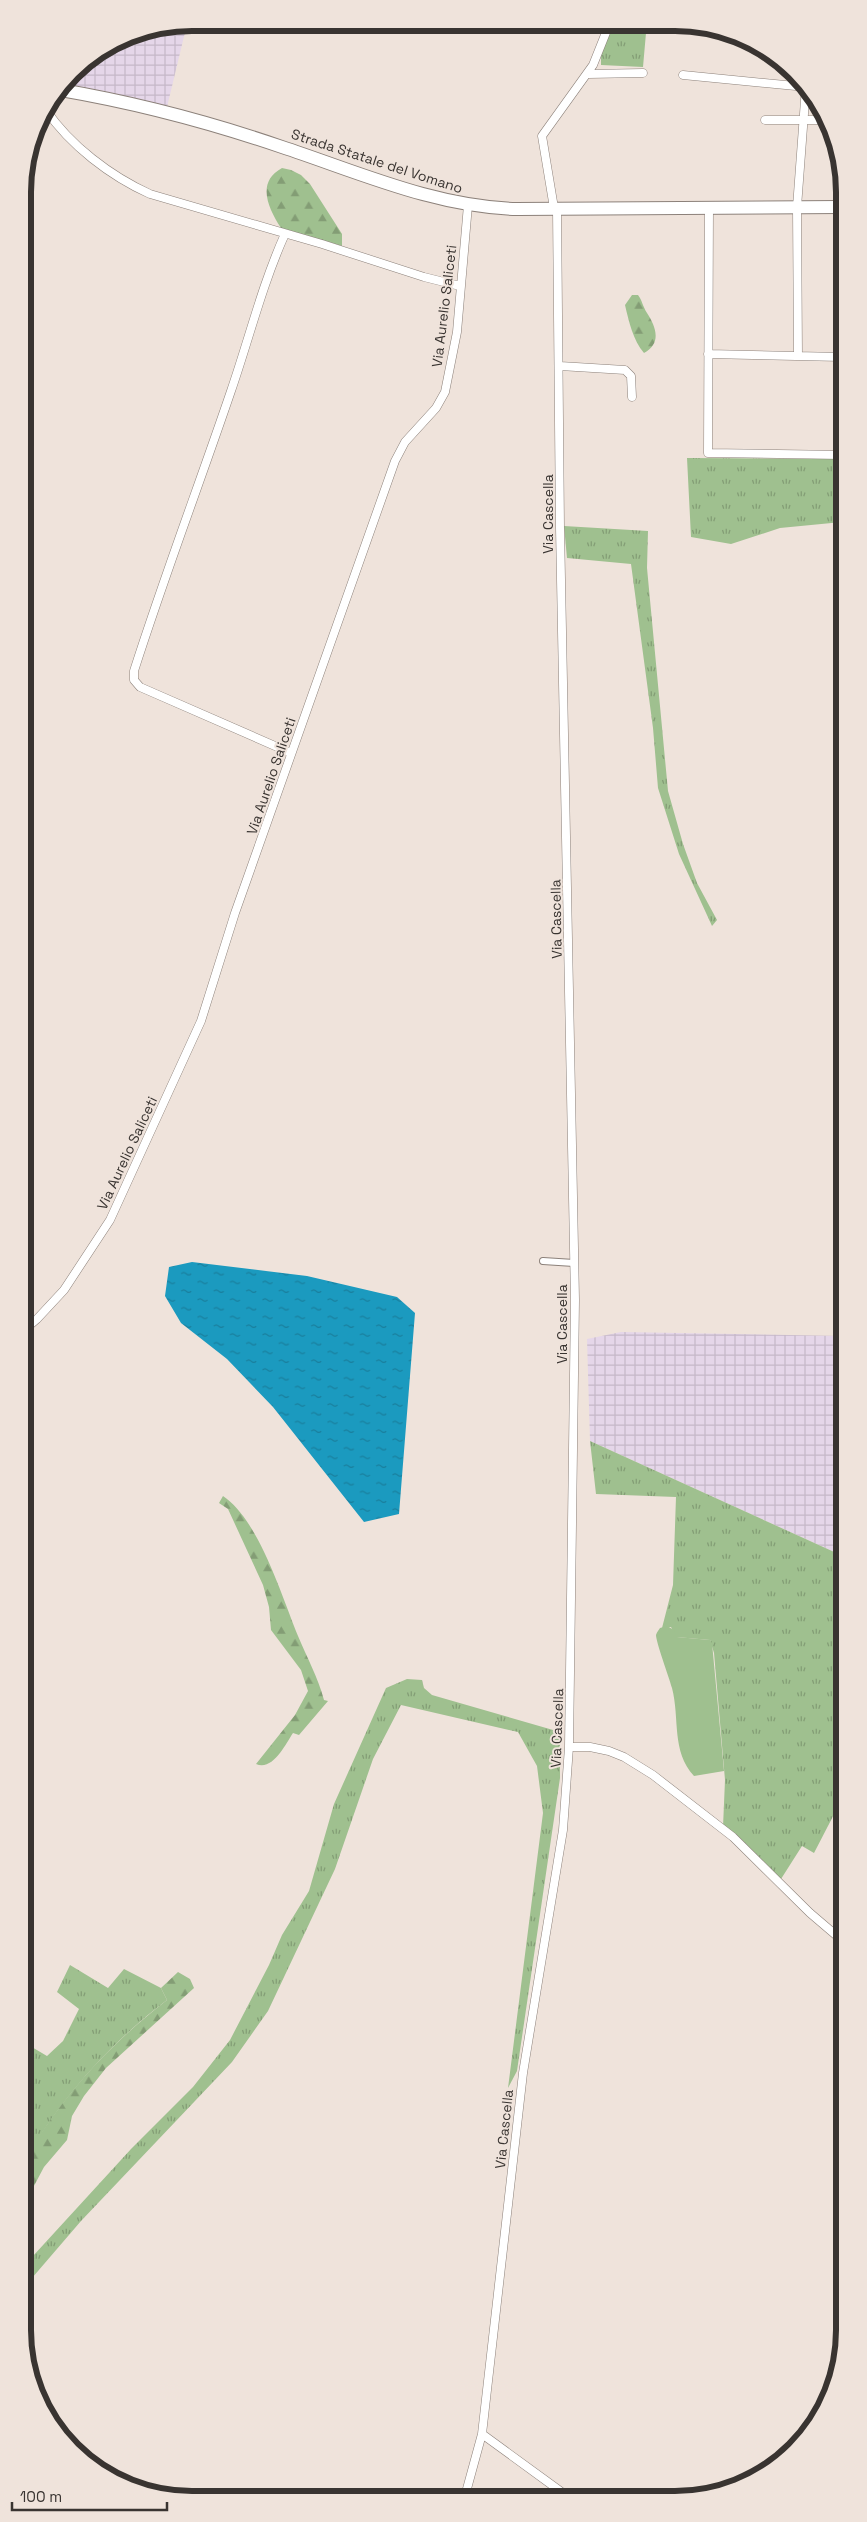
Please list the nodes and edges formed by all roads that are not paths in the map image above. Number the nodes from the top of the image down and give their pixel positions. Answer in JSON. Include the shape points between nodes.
{"nodes":[{"id":1,"x":607,"y":31,"type":"edge"},
{"id":2,"x":643,"y":73,"type":"dead end"},
{"id":3,"x":588,"y":74,"type":"junction"},
{"id":4,"x":683,"y":75,"type":"dead end"},
{"id":5,"x":796,"y":86,"type":"edge"},
{"id":6,"x":67,"y":91,"type":"edge"},
{"id":7,"x":805,"y":97,"type":"edge"},
{"id":8,"x":51,"y":116,"type":"edge"},
{"id":9,"x":765,"y":120,"type":"dead end"},
{"id":10,"x":819,"y":120,"type":"edge"},
{"id":11,"x":802,"y":121,"type":"junction"},
{"id":12,"x":468,"y":205,"type":"junction"},
{"id":13,"x":708,"y":206,"type":"junction"},
{"id":14,"x":797,"y":207,"type":"junction"},
{"id":15,"x":836,"y":207,"type":"edge"},
{"id":16,"x":555,"y":208,"type":"junction"},
{"id":17,"x":285,"y":234,"type":"junction"},
{"id":18,"x":460,"y":286,"type":"junction"},
{"id":19,"x":708,"y":354,"type":"junction"},
{"id":20,"x":798,"y":356,"type":"junction"},
{"id":21,"x":836,"y":357,"type":"edge"},
{"id":22,"x":560,"y":366,"type":"junction"},
{"id":23,"x":632,"y":396,"type":"dead end"},
{"id":24,"x":836,"y":456,"type":"edge"},
{"id":25,"x":291,"y":753,"type":"junction"},
{"id":26,"x":543,"y":1261,"type":"dead end"},
{"id":27,"x":574,"y":1263,"type":"junction"},
{"id":28,"x":31,"y":1324,"type":"edge"},
{"id":29,"x":569,"y":1747,"type":"junction"},
{"id":30,"x":835,"y":1934,"type":"edge"},
{"id":31,"x":482,"y":2434,"type":"junction"},
{"id":32,"x":466,"y":2491,"type":"edge"},
{"id":33,"x":560,"y":2491,"type":"edge"}],
"edges":[{"from":1,"to":3,"type":"street","name":"Via Cascella"},
{"from":2,"to":3,"type":"street"},
{"from":3,"to":16,"type":"street","name":"Via Cascella","via":[[542,136]]},
{"from":4,"to":5,"type":"street"},
{"from":6,"to":12,"type":"main road","name":"Strada Statale del Vomano","via":[[184,115],[415,192]]},
{"from":7,"to":11,"type":"street"},
{"from":8,"to":17,"type":"street","via":[[71,140],[139,189]]},
{"from":9,"to":11,"type":"street"},
{"from":10,"to":11,"type":"street"},
{"from":11,"to":14,"type":"street"},
{"from":12,"to":16,"type":"main road","name":"Strada Statale del Vomano"},
{"from":12,"to":18,"type":"street","name":"Via Aurelio Saliceti"},
{"from":13,"to":14,"type":"main road","name":"Strada Statale del Vomano"},
{"from":13,"to":16,"type":"main road","name":"Strada Statale del Vomano"},
{"from":13,"to":19,"type":"street"},
{"from":14,"to":15,"type":"main road","name":"Strada Statale del Vomano"},
{"from":14,"to":20,"type":"street"},
{"from":16,"to":22,"type":"street","name":"Via Cascella"},
{"from":17,"to":18,"type":"street"},
{"from":17,"to":25,"type":"street","via":[[202,470],[134,671],[134,680],[140,687]]},
{"from":18,"to":25,"type":"street","name":"Via Aurelio Saliceti","via":[[457,332],[445,392],[436,408],[399,451]]},
{"from":19,"to":20,"type":"street"},
{"from":19,"to":24,"type":"street","via":[[708,453]]},
{"from":20,"to":21,"type":"street"},
{"from":22,"to":23,"type":"street","via":[[625,370],[631,376]]},
{"from":22,"to":27,"type":"street","name":"Via Cascella","via":[[560,528]]},
{"from":25,"to":28,"type":"street","name":"Via Aurelio Saliceti","via":[[201,1021],[110,1220],[64,1290]]},
{"from":26,"to":27,"type":"street"},
{"from":27,"to":29,"type":"street","name":"Via Cascella"},
{"from":29,"to":30,"type":"street","via":[[609,1751],[653,1775],[733,1837]]},
{"from":29,"to":31,"type":"street","name":"Via Cascella","via":[[562,1830],[523,2073]]},
{"from":31,"to":32,"type":"street","name":"Via Cascella"},
{"from":31,"to":33,"type":"street"}]}
